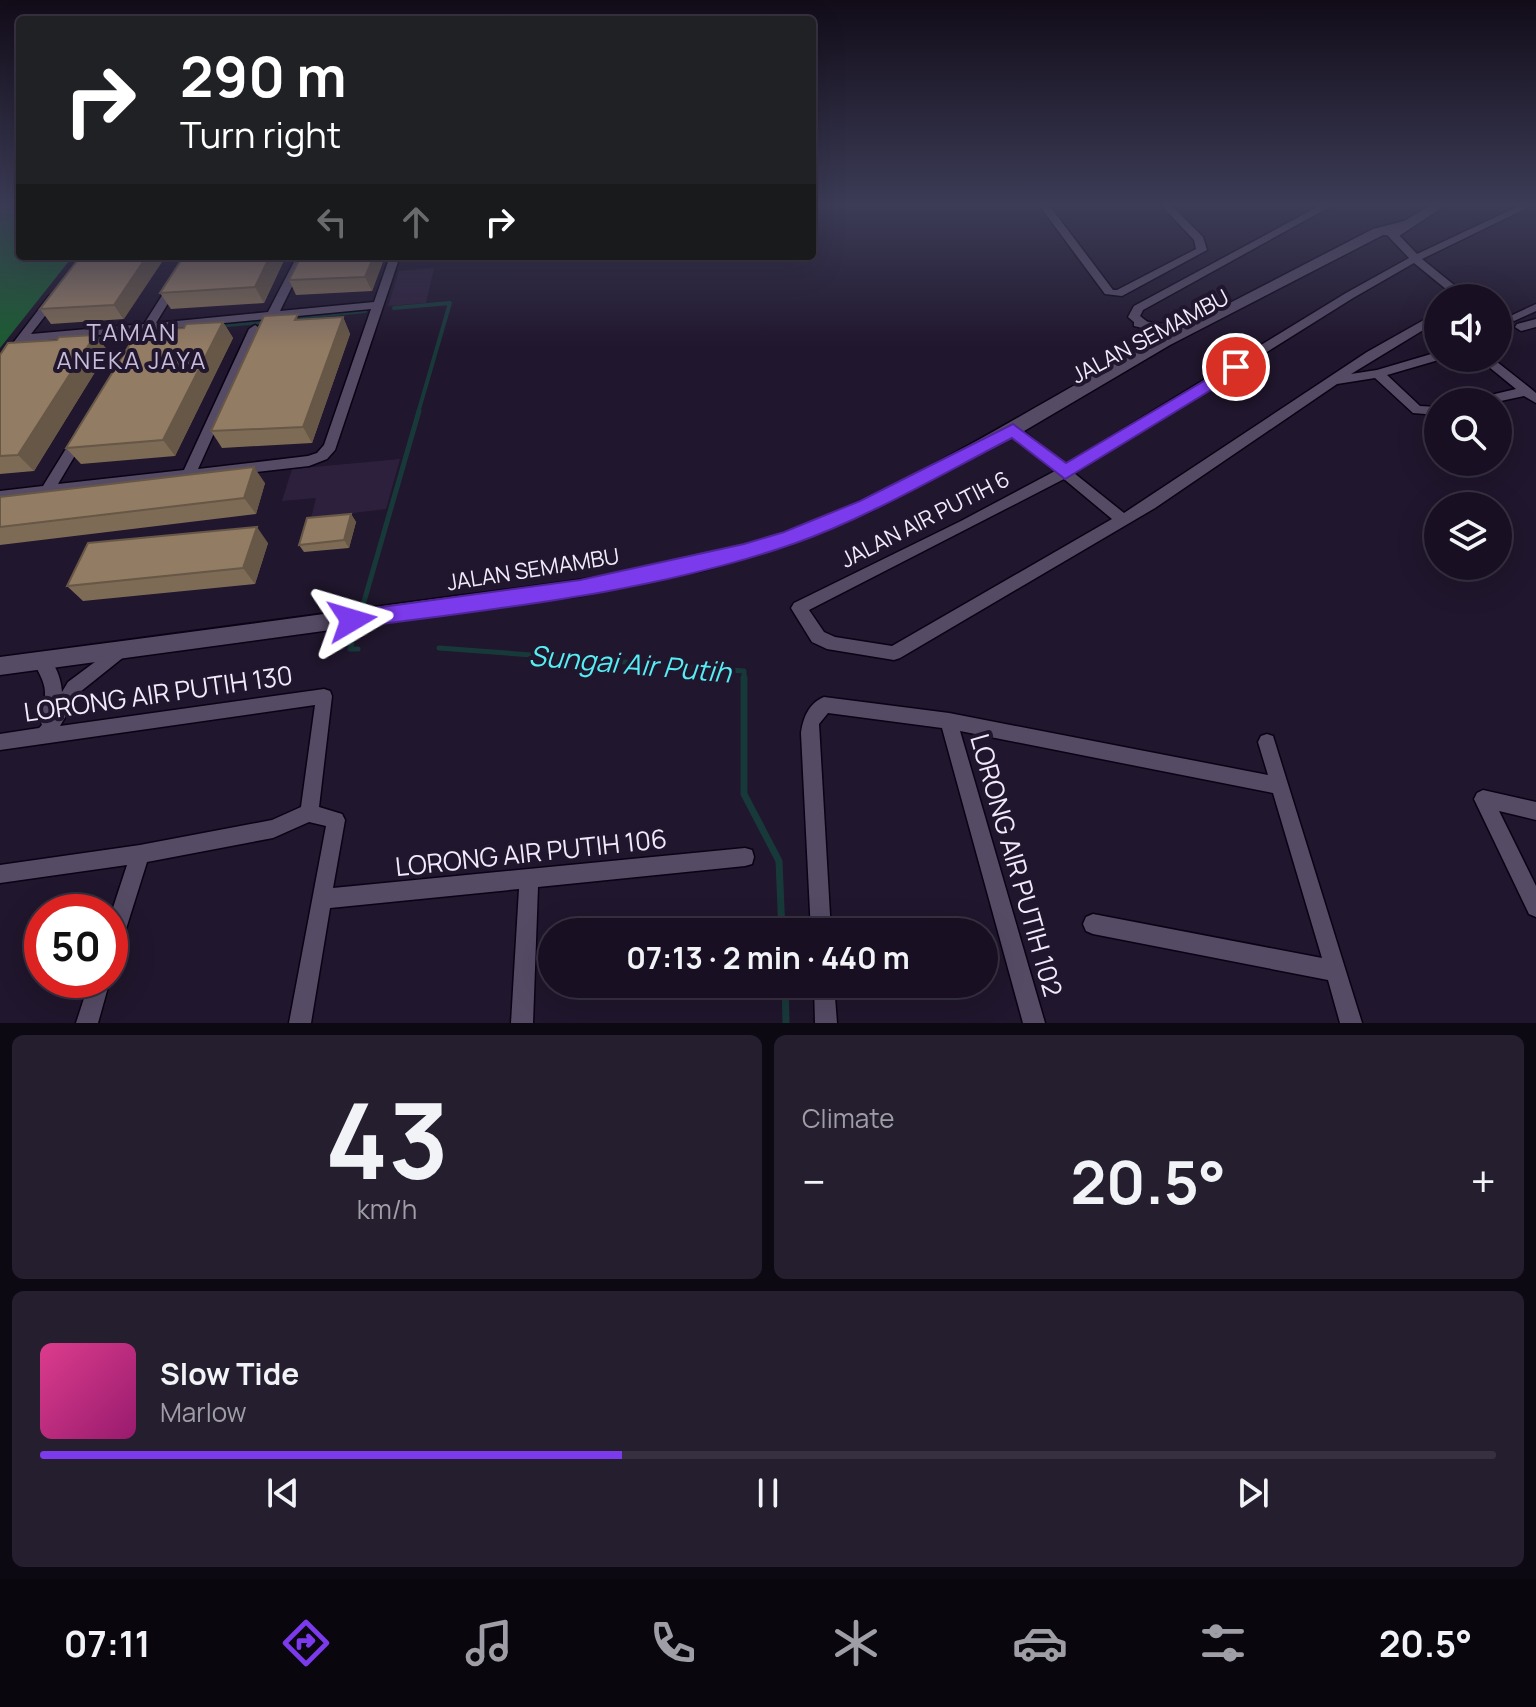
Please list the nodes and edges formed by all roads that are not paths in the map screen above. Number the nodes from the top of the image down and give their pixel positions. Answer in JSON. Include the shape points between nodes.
{"nodes":[{"id":1,"x":1080,"y":253,"type":"edge"},
{"id":2,"x":1197,"y":253,"type":"edge"},
{"id":3,"x":1241,"y":253,"type":"edge"},
{"id":4,"x":1338,"y":253,"type":"edge"},
{"id":5,"x":1356,"y":253,"type":"edge"},
{"id":6,"x":1412,"y":253,"type":"edge"},
{"id":7,"x":1425,"y":253,"type":"edge"},
{"id":8,"x":1415,"y":258,"type":"junction"},
{"id":9,"x":190,"y":260,"type":"edge"},
{"id":10,"x":300,"y":260,"type":"edge"},
{"id":11,"x":394,"y":260,"type":"edge"},
{"id":12,"x":1447,"y":284,"type":"edge"},
{"id":13,"x":57,"y":292,"type":"edge"},
{"id":14,"x":378,"y":305,"type":"junction"},
{"id":15,"x":1536,"y":307,"type":"edge"},
{"id":16,"x":272,"y":315,"type":"junction"},
{"id":17,"x":1138,"y":322,"type":"junction"},
{"id":18,"x":1204,"y":323,"type":"junction"},
{"id":19,"x":1536,"y":323,"type":"edge"},
{"id":20,"x":1424,"y":325,"type":"edge"},
{"id":21,"x":148,"y":327,"type":"junction"},
{"id":22,"x":255,"y":329,"type":"edge"},
{"id":23,"x":22,"y":339,"type":"junction"},
{"id":24,"x":1166,"y":348,"type":"junction"},
{"id":25,"x":1424,"y":360,"type":"edge"},
{"id":26,"x":1129,"y":364,"type":"junction"},
{"id":27,"x":0,"y":368,"type":"edge"},
{"id":28,"x":1502,"y":372,"type":"edge"},
{"id":29,"x":1378,"y":374,"type":"junction"},
{"id":30,"x":1334,"y":380,"type":"junction"},
{"id":31,"x":1531,"y":395,"type":"edge"},
{"id":32,"x":1424,"y":410,"type":"edge"},
{"id":33,"x":1043,"y":412,"type":"junction"},
{"id":34,"x":89,"y":423,"type":"edge"},
{"id":35,"x":1013,"y":430,"type":"junction"},
{"id":36,"x":1065,"y":472,"type":"junction"},
{"id":37,"x":189,"y":474,"type":"junction"},
{"id":38,"x":47,"y":491,"type":"junction"},
{"id":39,"x":0,"y":496,"type":"edge"},
{"id":40,"x":1122,"y":519,"type":"junction"},
{"id":41,"x":119,"y":651,"type":"junction"},
{"id":42,"x":41,"y":661,"type":"junction"},
{"id":43,"x":0,"y":666,"type":"edge"},
{"id":44,"x":949,"y":721,"type":"junction"},
{"id":45,"x":44,"y":736,"type":"junction"},
{"id":46,"x":0,"y":742,"type":"edge"},
{"id":47,"x":1267,"y":742,"type":"dead end"},
{"id":48,"x":1281,"y":786,"type":"junction"},
{"id":49,"x":1536,"y":811,"type":"edge"},
{"id":50,"x":309,"y":813,"type":"junction"},
{"id":51,"x":140,"y":854,"type":"junction"},
{"id":52,"x":745,"y":857,"type":"dead end"},
{"id":53,"x":0,"y":874,"type":"edge"},
{"id":54,"x":529,"y":878,"type":"junction"},
{"id":55,"x":127,"y":894,"type":"edge"},
{"id":56,"x":323,"y":899,"type":"junction"},
{"id":57,"x":1536,"y":907,"type":"edge"},
{"id":58,"x":820,"y":918,"type":"edge"},
{"id":59,"x":1093,"y":924,"type":"dead end"},
{"id":60,"x":1336,"y":971,"type":"junction"},
{"id":61,"x":95,"y":998,"type":"edge"},
{"id":62,"x":825,"y":998,"type":"edge"},
{"id":63,"x":87,"y":1023,"type":"edge"},
{"id":64,"x":300,"y":1023,"type":"edge"},
{"id":65,"x":522,"y":1023,"type":"edge"},
{"id":66,"x":826,"y":1023,"type":"edge"},
{"id":67,"x":1034,"y":1023,"type":"edge"},
{"id":68,"x":1351,"y":1023,"type":"edge"}],
"edges":[{"from":1,"to":2,"type":"street","via":[[1109,292],[1118,294]]},
{"from":3,"to":17,"type":"street","via":[[1138,308]]},
{"from":4,"to":18,"type":"main road","name":"JALAN SEMAMBU"},
{"from":5,"to":24,"type":"main road","name":"JALAN SEMAMBU","via":[[1186,345]]},
{"from":6,"to":8,"type":"street"},
{"from":7,"to":8,"type":"street","name":"JALAN AIR PUTIH 6"},
{"from":8,"to":12,"type":"street"},
{"from":8,"to":36,"type":"street","name":"JALAN AIR PUTIH 6"},
{"from":9,"to":21,"type":"street"},
{"from":10,"to":16,"type":"street"},
{"from":11,"to":14,"type":"street"},
{"from":13,"to":23,"type":"street"},
{"from":14,"to":16,"type":"street"},
{"from":14,"to":37,"type":"street","via":[[330,447],[322,456]]},
{"from":15,"to":19,"type":"street","via":[[1518,322]]},
{"from":16,"to":21,"type":"street"},
{"from":17,"to":18,"type":"main road","via":[[1172,330]]},
{"from":17,"to":24,"type":"street"},
{"from":17,"to":26,"type":"main road","via":[[1146,341]]},
{"from":18,"to":24,"type":"main road","name":"JALAN SEMAMBU"},
{"from":20,"to":30,"type":"street"},
{"from":21,"to":23,"type":"street"},
{"from":22,"to":37,"type":"street"},
{"from":23,"to":27,"type":"street"},
{"from":24,"to":26,"type":"main road","name":"JALAN SEMAMBU"},
{"from":24,"to":33,"type":"main road","name":"JALAN SEMAMBU","via":[[1067,407]]},
{"from":25,"to":29,"type":"street"},
{"from":26,"to":33,"type":"main road","name":"JALAN SEMAMBU"},
{"from":28,"to":31,"type":"street"},
{"from":29,"to":30,"type":"street"},
{"from":29,"to":32,"type":"street","via":[[1417,410]]},
{"from":30,"to":40,"type":"street"},
{"from":33,"to":35,"type":"main road","name":"JALAN SEMAMBU"},
{"from":34,"to":38,"type":"street"},
{"from":35,"to":36,"type":"street"},
{"from":35,"to":41,"type":"main road","name":"JALAN SEMAMBU","via":[[831,521],[718,558],[580,588]]},
{"from":36,"to":40,"type":"street"},
{"from":36,"to":40,"type":"street","name":"JALAN AIR PUTIH 6","via":[[799,608],[818,637],[894,653]]},
{"from":37,"to":38,"type":"street"},
{"from":38,"to":39,"type":"street"},
{"from":41,"to":42,"type":"main road","name":"JALAN SEMAMBU"},
{"from":41,"to":45,"type":"street","via":[[74,687]]},
{"from":42,"to":43,"type":"main road","name":"JALAN SEMAMBU"},
{"from":42,"to":45,"type":"street","via":[[53,677],[55,692]]},
{"from":44,"to":48,"type":"street"},
{"from":44,"to":58,"type":"street","via":[[835,705],[816,711],[810,733]]},
{"from":44,"to":67,"type":"street","name":"LORONG AIR PUTIH 102"},
{"from":45,"to":46,"type":"street","name":"LORONG AIR PUTIH 130"},
{"from":45,"to":50,"type":"street","name":"LORONG AIR PUTIH 130","via":[[324,696]]},
{"from":47,"to":48,"type":"street"},
{"from":48,"to":60,"type":"street"},
{"from":49,"to":57,"type":"street","via":[[1483,799]]},
{"from":50,"to":51,"type":"street","via":[[273,829]]},
{"from":50,"to":56,"type":"street","via":[[336,820]]},
{"from":51,"to":53,"type":"street"},
{"from":51,"to":55,"type":"street"},
{"from":52,"to":54,"type":"street","name":"LORONG AIR PUTIH 106"},
{"from":54,"to":56,"type":"street","name":"LORONG AIR PUTIH 106"},
{"from":54,"to":65,"type":"street"},
{"from":56,"to":64,"type":"street"},
{"from":59,"to":60,"type":"street"},
{"from":60,"to":68,"type":"street"},
{"from":61,"to":63,"type":"street"},
{"from":62,"to":66,"type":"street"}]}
